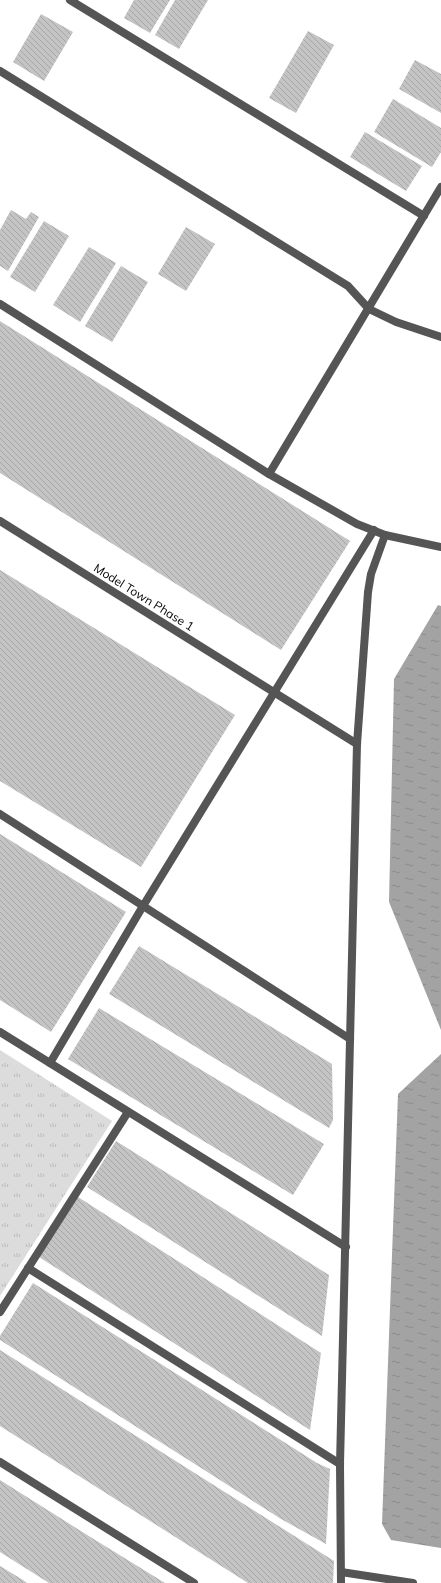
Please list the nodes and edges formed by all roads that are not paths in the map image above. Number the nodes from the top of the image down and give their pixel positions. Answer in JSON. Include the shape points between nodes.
{"nodes":[{"id":1,"x":70,"y":0,"type":"edge"},
{"id":2,"x":0,"y":71,"type":"edge"},
{"id":3,"x":441,"y":187,"type":"edge"},
{"id":4,"x":424,"y":216,"type":"junction"},
{"id":5,"x":0,"y":304,"type":"edge"},
{"id":6,"x":369,"y":309,"type":"junction"},
{"id":7,"x":441,"y":337,"type":"edge"},
{"id":8,"x":269,"y":474,"type":"junction"},
{"id":9,"x":0,"y":521,"type":"edge"},
{"id":10,"x":374,"y":530,"type":"junction"},
{"id":11,"x":386,"y":535,"type":"junction"},
{"id":12,"x":441,"y":547,"type":"edge"},
{"id":13,"x":275,"y":694,"type":"junction"},
{"id":14,"x":357,"y":744,"type":"junction"},
{"id":15,"x":0,"y":814,"type":"edge"},
{"id":16,"x":143,"y":906,"type":"junction"},
{"id":17,"x":0,"y":1032,"type":"edge"},
{"id":18,"x":350,"y":1039,"type":"junction"},
{"id":19,"x":50,"y":1063,"type":"junction"},
{"id":20,"x":128,"y":1112,"type":"junction"},
{"id":21,"x":346,"y":1247,"type":"junction"},
{"id":22,"x":28,"y":1268,"type":"junction"},
{"id":23,"x":0,"y":1312,"type":"edge"},
{"id":24,"x":0,"y":1462,"type":"edge"},
{"id":25,"x":340,"y":1464,"type":"junction"},
{"id":26,"x":341,"y":1572,"type":"junction"},
{"id":27,"x":194,"y":1583,"type":"edge"},
{"id":28,"x":341,"y":1583,"type":"edge"},
{"id":29,"x":413,"y":1583,"type":"edge"}],
"edges":[{"from":1,"to":4,"type":"street"},
{"from":2,"to":6,"type":"street","via":[[348,286]]},
{"from":3,"to":4,"type":"street"},
{"from":4,"to":6,"type":"street"},
{"from":5,"to":8,"type":"street"},
{"from":6,"to":7,"type":"street","via":[[396,322]]},
{"from":6,"to":8,"type":"street"},
{"from":8,"to":10,"type":"street","via":[[357,524]]},
{"from":9,"to":13,"type":"street","name":"Model Town Phase 1"},
{"from":10,"to":11,"type":"street"},
{"from":10,"to":13,"type":"street"},
{"from":11,"to":12,"type":"street"},
{"from":11,"to":14,"type":"street","via":[[371,574],[368,592]]},
{"from":13,"to":14,"type":"street","name":"Model Town Phase 1"},
{"from":13,"to":16,"type":"street"},
{"from":14,"to":18,"type":"street"},
{"from":15,"to":16,"type":"street"},
{"from":16,"to":18,"type":"street"},
{"from":16,"to":19,"type":"street"},
{"from":17,"to":19,"type":"street"},
{"from":18,"to":21,"type":"street"},
{"from":19,"to":20,"type":"street"},
{"from":20,"to":21,"type":"street"},
{"from":20,"to":22,"type":"street"},
{"from":21,"to":25,"type":"street"},
{"from":22,"to":23,"type":"street"},
{"from":22,"to":25,"type":"street"},
{"from":24,"to":27,"type":"street"},
{"from":25,"to":26,"type":"street"},
{"from":26,"to":28,"type":"street"},
{"from":26,"to":29,"type":"street"}]}
